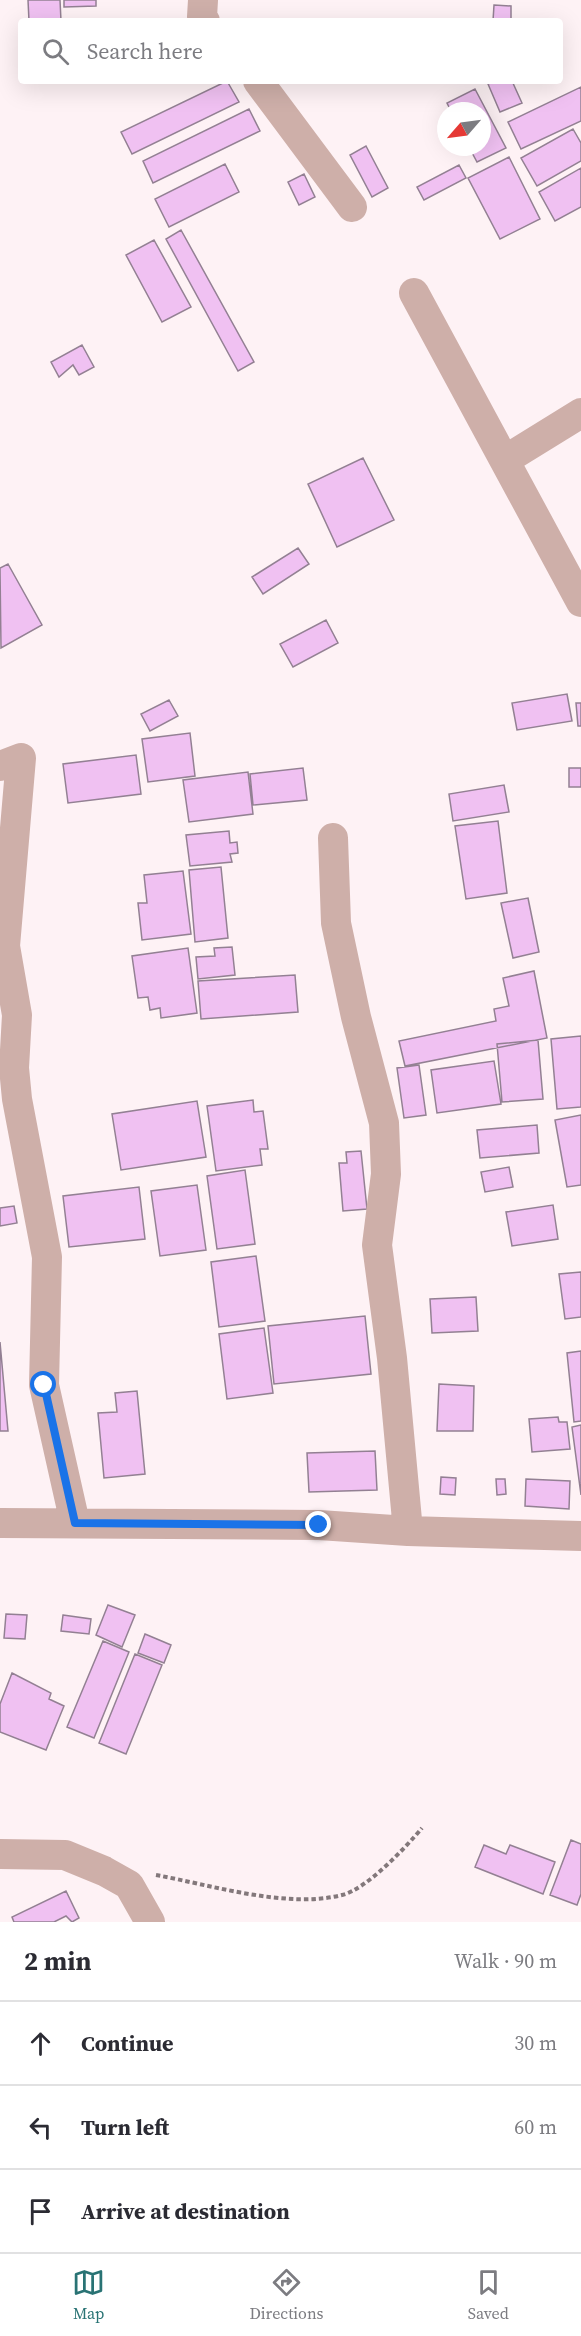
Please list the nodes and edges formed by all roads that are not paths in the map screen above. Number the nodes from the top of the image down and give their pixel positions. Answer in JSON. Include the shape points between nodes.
{"nodes":[{"id":1,"x":203,"y":0,"type":"edge"},
{"id":2,"x":203,"y":18,"type":"edge"},
{"id":3,"x":260,"y":84,"type":"edge"},
{"id":4,"x":352,"y":207,"type":"dead end"},
{"id":5,"x":414,"y":293,"type":"dead end"},
{"id":6,"x":581,"y":413,"type":"edge"},
{"id":7,"x":505,"y":460,"type":"junction"},
{"id":8,"x":581,"y":602,"type":"edge"},
{"id":9,"x":0,"y":766,"type":"edge"},
{"id":10,"x":333,"y":838,"type":"dead end"},
{"id":11,"x":0,"y":1523,"type":"edge"},
{"id":12,"x":75,"y":1523,"type":"junction"},
{"id":13,"x":408,"y":1531,"type":"junction"},
{"id":14,"x":581,"y":1536,"type":"edge"},
{"id":15,"x":0,"y":1854,"type":"edge"},
{"id":16,"x":150,"y":1922,"type":"edge"}],
"edges":[{"from":1,"to":2,"type":"street"},
{"from":3,"to":4,"type":"street"},
{"from":5,"to":7,"type":"street"},
{"from":6,"to":7,"type":"street"},
{"from":7,"to":8,"type":"street"},
{"from":9,"to":12,"type":"street","via":[[21,758],[5,946],[17,1015],[17,1099],[47,1257],[44,1385]]},
{"from":10,"to":13,"type":"street","via":[[336,923],[384,1123],[386,1174],[377,1245]]},
{"from":11,"to":12,"type":"street"},
{"from":12,"to":13,"type":"street","via":[[319,1525]]},
{"from":13,"to":14,"type":"street"},
{"from":15,"to":16,"type":"street","via":[[64,1855],[117,1878],[129,1885]]}]}
